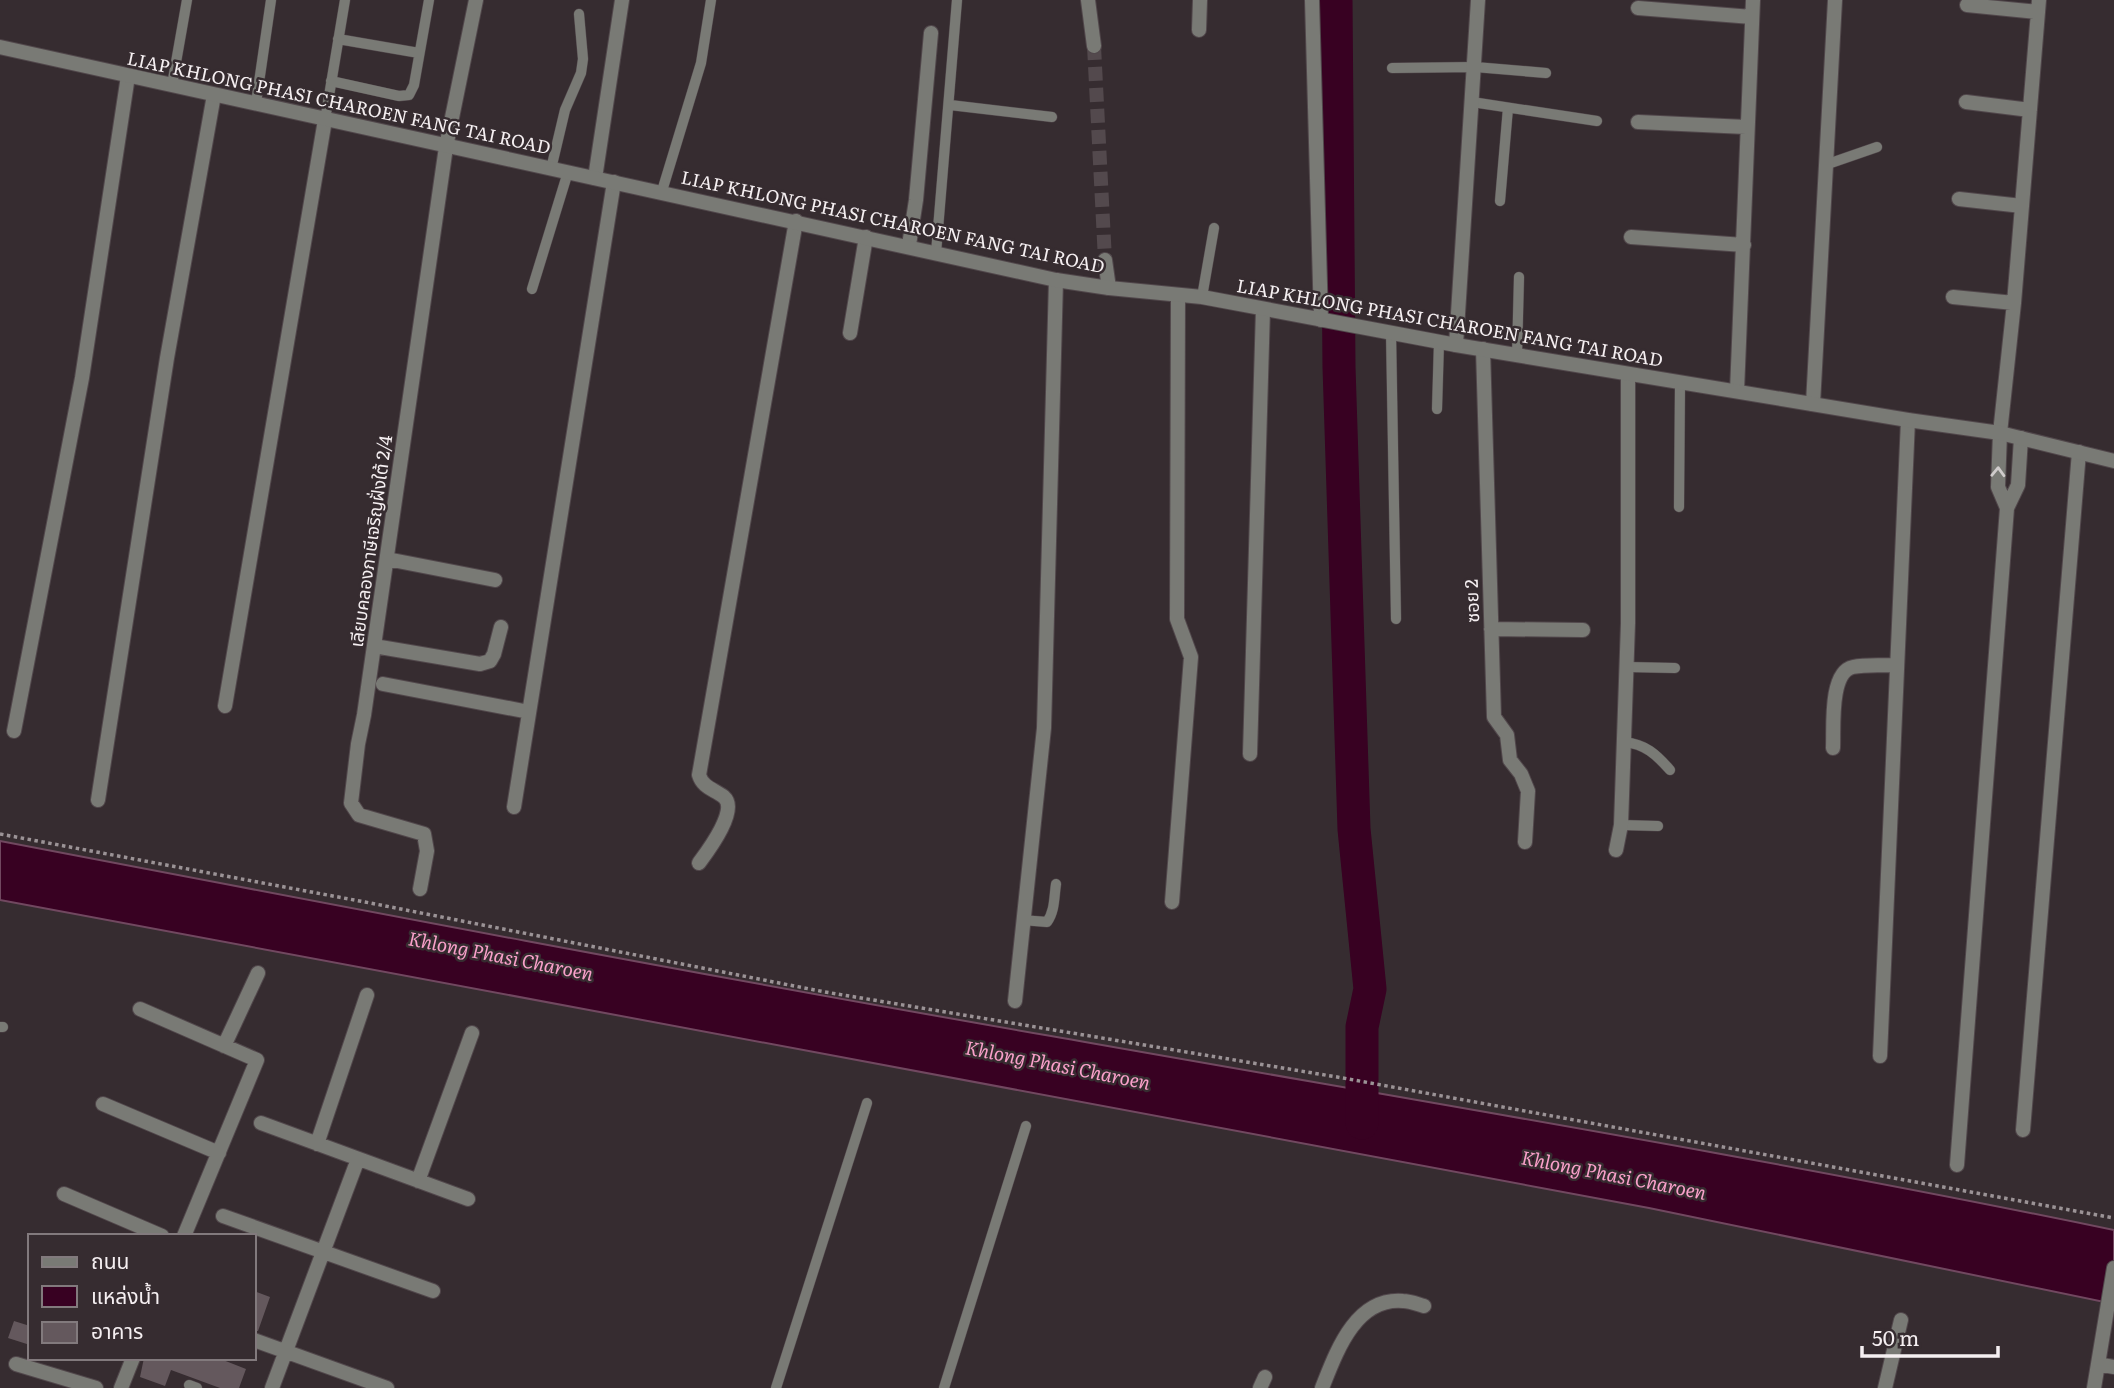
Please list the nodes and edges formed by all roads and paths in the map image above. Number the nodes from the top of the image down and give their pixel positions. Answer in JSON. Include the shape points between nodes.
{"nodes":[{"id":1,"x":187,"y":0,"type":"edge"},
{"id":2,"x":271,"y":0,"type":"edge"},
{"id":3,"x":345,"y":0,"type":"edge"},
{"id":4,"x":429,"y":0,"type":"edge"},
{"id":5,"x":477,"y":0,"type":"edge"},
{"id":6,"x":622,"y":0,"type":"edge"},
{"id":7,"x":711,"y":0,"type":"edge"},
{"id":8,"x":957,"y":0,"type":"edge"},
{"id":9,"x":1088,"y":0,"type":"edge"},
{"id":10,"x":1200,"y":0,"type":"edge"},
{"id":11,"x":1312,"y":0,"type":"edge"},
{"id":12,"x":1478,"y":0,"type":"edge"},
{"id":13,"x":1753,"y":0,"type":"edge"},
{"id":14,"x":1835,"y":0,"type":"edge"},
{"id":15,"x":1967,"y":5,"type":"dead end"},
{"id":16,"x":2039,"y":6,"type":"edge"},
{"id":17,"x":1638,"y":8,"type":"dead end"},
{"id":18,"x":579,"y":14,"type":"dead end"},
{"id":19,"x":1752,"y":17,"type":"junction"},
{"id":20,"x":1199,"y":30,"type":"dead end"},
{"id":21,"x":931,"y":33,"type":"dead end"},
{"id":22,"x":338,"y":39,"type":"junction"},
{"id":23,"x":1094,"y":46,"type":"tunnel mouth"},
{"id":24,"x":0,"y":47,"type":"edge"},
{"id":25,"x":419,"y":52,"type":"junction"},
{"id":26,"x":1475,"y":67,"type":"junction"},
{"id":27,"x":1392,"y":68,"type":"dead end"},
{"id":28,"x":1546,"y":73,"type":"dead end"},
{"id":29,"x":128,"y":76,"type":"junction"},
{"id":30,"x":331,"y":81,"type":"junction"},
{"id":31,"x":172,"y":85,"type":"junction"},
{"id":32,"x":214,"y":95,"type":"junction"},
{"id":33,"x":1472,"y":102,"type":"junction"},
{"id":34,"x":1966,"y":102,"type":"dead end"},
{"id":35,"x":256,"y":103,"type":"junction"},
{"id":36,"x":950,"y":105,"type":"junction"},
{"id":37,"x":1508,"y":108,"type":"junction"},
{"id":38,"x":2030,"y":110,"type":"junction"},
{"id":39,"x":1052,"y":117,"type":"dead end"},
{"id":40,"x":325,"y":120,"type":"junction"},
{"id":41,"x":1597,"y":121,"type":"dead end"},
{"id":42,"x":1638,"y":122,"type":"dead end"},
{"id":43,"x":1746,"y":127,"type":"junction"},
{"id":44,"x":446,"y":147,"type":"junction"},
{"id":45,"x":1877,"y":147,"type":"dead end"},
{"id":46,"x":1825,"y":165,"type":"junction"},
{"id":47,"x":551,"y":169,"type":"junction"},
{"id":48,"x":568,"y":172,"type":"junction"},
{"id":49,"x":595,"y":178,"type":"junction"},
{"id":50,"x":614,"y":182,"type":"junction"},
{"id":51,"x":662,"y":191,"type":"junction"},
{"id":52,"x":1959,"y":199,"type":"dead end"},
{"id":53,"x":1500,"y":201,"type":"dead end"},
{"id":54,"x":2022,"y":206,"type":"junction"},
{"id":55,"x":796,"y":221,"type":"junction"},
{"id":56,"x":1214,"y":228,"type":"dead end"},
{"id":57,"x":1631,"y":236,"type":"dead end"},
{"id":58,"x":866,"y":237,"type":"junction"},
{"id":59,"x":909,"y":245,"type":"junction"},
{"id":60,"x":1744,"y":245,"type":"junction"},
{"id":61,"x":936,"y":253,"type":"junction"},
{"id":62,"x":1105,"y":260,"type":"tunnel mouth"},
{"id":63,"x":1519,"y":277,"type":"dead end"},
{"id":64,"x":1056,"y":280,"type":"junction"},
{"id":65,"x":1109,"y":288,"type":"junction"},
{"id":66,"x":532,"y":289,"type":"dead end"},
{"id":67,"x":1178,"y":295,"type":"junction"},
{"id":68,"x":1202,"y":297,"type":"junction"},
{"id":69,"x":1953,"y":297,"type":"dead end"},
{"id":70,"x":2014,"y":303,"type":"junction"},
{"id":71,"x":1263,"y":309,"type":"junction"},
{"id":72,"x":1324,"y":321,"type":"junction"},
{"id":73,"x":1391,"y":332,"type":"junction"},
{"id":74,"x":850,"y":333,"type":"dead end"},
{"id":75,"x":1439,"y":342,"type":"junction"},
{"id":76,"x":1456,"y":345,"type":"junction"},
{"id":77,"x":1483,"y":349,"type":"junction"},
{"id":78,"x":1517,"y":355,"type":"junction"},
{"id":79,"x":1628,"y":374,"type":"junction"},
{"id":80,"x":1680,"y":383,"type":"junction"},
{"id":81,"x":1737,"y":391,"type":"junction"},
{"id":82,"x":1813,"y":404,"type":"junction"},
{"id":83,"x":1437,"y":409,"type":"dead end"},
{"id":84,"x":1908,"y":421,"type":"junction"},
{"id":85,"x":2000,"y":433,"type":"junction"},
{"id":86,"x":2021,"y":438,"type":"junction"},
{"id":87,"x":2079,"y":452,"type":"junction"},
{"id":88,"x":2114,"y":461,"type":"edge"},
{"id":89,"x":1679,"y":507,"type":"dead end"},
{"id":90,"x":2007,"y":508,"type":"junction"},
{"id":91,"x":387,"y":559,"type":"junction"},
{"id":92,"x":495,"y":580,"type":"dead end"},
{"id":93,"x":1396,"y":619,"type":"dead end"},
{"id":94,"x":500,"y":627,"type":"dead end"},
{"id":95,"x":1491,"y":629,"type":"junction"},
{"id":96,"x":1583,"y":630,"type":"dead end"},
{"id":97,"x":374,"y":646,"type":"junction"},
{"id":98,"x":1897,"y":665,"type":"junction"},
{"id":99,"x":1627,"y":667,"type":"junction"},
{"id":100,"x":1675,"y":668,"type":"dead end"},
{"id":101,"x":383,"y":684,"type":"dead end"},
{"id":102,"x":225,"y":706,"type":"dead end"},
{"id":103,"x":528,"y":712,"type":"junction"},
{"id":104,"x":14,"y":731,"type":"dead end"},
{"id":105,"x":1624,"y":742,"type":"junction"},
{"id":106,"x":1833,"y":748,"type":"dead end"},
{"id":107,"x":1250,"y":754,"type":"dead end"},
{"id":108,"x":1670,"y":770,"type":"dead end"},
{"id":109,"x":98,"y":800,"type":"dead end"},
{"id":110,"x":514,"y":807,"type":"dead end"},
{"id":111,"x":1621,"y":825,"type":"junction"},
{"id":112,"x":1658,"y":826,"type":"dead end"},
{"id":113,"x":0,"y":834,"type":"edge"},
{"id":114,"x":1525,"y":842,"type":"dead end"},
{"id":115,"x":1616,"y":850,"type":"dead end"},
{"id":116,"x":699,"y":863,"type":"dead end"},
{"id":117,"x":1056,"y":884,"type":"dead end"},
{"id":118,"x":419,"y":889,"type":"dead end"},
{"id":119,"x":1172,"y":902,"type":"dead end"},
{"id":120,"x":1022,"y":920,"type":"junction"},
{"id":121,"x":258,"y":973,"type":"dead end"},
{"id":122,"x":368,"y":995,"type":"dead end"},
{"id":123,"x":1015,"y":1001,"type":"dead end"},
{"id":124,"x":140,"y":1009,"type":"dead end"},
{"id":125,"x":472,"y":1033,"type":"dead end"},
{"id":126,"x":224,"y":1046,"type":"junction"},
{"id":127,"x":1880,"y":1056,"type":"dead end"},
{"id":128,"x":867,"y":1103,"type":"dead end"},
{"id":129,"x":103,"y":1104,"type":"dead end"},
{"id":130,"x":261,"y":1123,"type":"dead end"},
{"id":131,"x":1026,"y":1126,"type":"dead end"},
{"id":132,"x":2023,"y":1130,"type":"dead end"},
{"id":133,"x":317,"y":1144,"type":"junction"},
{"id":134,"x":219,"y":1153,"type":"junction"},
{"id":135,"x":358,"y":1159,"type":"junction"},
{"id":136,"x":1958,"y":1165,"type":"dead end"},
{"id":137,"x":418,"y":1181,"type":"junction"},
{"id":138,"x":64,"y":1194,"type":"dead end"},
{"id":139,"x":468,"y":1199,"type":"dead end"},
{"id":140,"x":223,"y":1216,"type":"dead end"},
{"id":141,"x":2114,"y":1218,"type":"edge"},
{"id":142,"x":157,"y":1234,"type":"edge"},
{"id":143,"x":185,"y":1234,"type":"edge"},
{"id":144,"x":323,"y":1251,"type":"junction"},
{"id":145,"x":2114,"y":1268,"type":"edge"},
{"id":146,"x":433,"y":1291,"type":"dead end"},
{"id":147,"x":1424,"y":1306,"type":"dead end"},
{"id":148,"x":1901,"y":1320,"type":"dead end"},
{"id":149,"x":256,"y":1341,"type":"edge"},
{"id":150,"x":286,"y":1352,"type":"junction"},
{"id":151,"x":132,"y":1360,"type":"edge"},
{"id":152,"x":16,"y":1364,"type":"dead end"},
{"id":153,"x":2098,"y":1364,"type":"junction"},
{"id":154,"x":2114,"y":1367,"type":"edge"},
{"id":155,"x":96,"y":1388,"type":"edge"},
{"id":156,"x":121,"y":1388,"type":"edge"},
{"id":157,"x":272,"y":1388,"type":"edge"},
{"id":158,"x":387,"y":1388,"type":"edge"},
{"id":159,"x":776,"y":1388,"type":"edge"},
{"id":160,"x":944,"y":1388,"type":"edge"},
{"id":161,"x":1322,"y":1388,"type":"edge"},
{"id":162,"x":1885,"y":1388,"type":"edge"},
{"id":163,"x":2094,"y":1388,"type":"edge"}],
"edges":[{"from":1,"to":31,"type":"lane"},
{"from":2,"to":35,"type":"lane"},
{"from":3,"to":22,"type":"lane"},
{"from":4,"to":25,"type":"lane"},
{"from":5,"to":44,"type":"street","name":"เลียบคลองภาษีเจริญฝั่งใต้ 2/4"},
{"from":6,"to":49,"type":"street"},
{"from":7,"to":51,"type":"lane","via":[[701,63]]},
{"from":8,"to":36,"type":"lane"},
{"from":9,"to":23,"type":"street"},
{"from":10,"to":20,"type":"street"},
{"from":11,"to":72,"type":"street"},
{"from":12,"to":26,"type":"street"},
{"from":13,"to":19,"type":"street"},
{"from":14,"to":46,"type":"street"},
{"from":15,"to":16,"type":"street"},
{"from":16,"to":38,"type":"street"},
{"from":17,"to":19,"type":"street"},
{"from":18,"to":47,"type":"lane","via":[[581,73],[565,110]]},
{"from":19,"to":43,"type":"street"},
{"from":21,"to":59,"type":"street"},
{"from":22,"to":25,"type":"lane"},
{"from":22,"to":30,"type":"lane"},
{"from":24,"to":29,"type":"street","name":"LIAP KHLONG PHASI CHAROEN FANG TAI ROAD"},
{"from":25,"to":30,"type":"lane","via":[[409,94]]},
{"from":26,"to":27,"type":"lane"},
{"from":26,"to":28,"type":"lane"},
{"from":26,"to":33,"type":"street"},
{"from":29,"to":31,"type":"street","name":"LIAP KHLONG PHASI CHAROEN FANG TAI ROAD"},
{"from":29,"to":104,"type":"street","via":[[82,378]]},
{"from":30,"to":40,"type":"lane"},
{"from":31,"to":32,"type":"street","name":"LIAP KHLONG PHASI CHAROEN FANG TAI ROAD"},
{"from":32,"to":35,"type":"street","name":"LIAP KHLONG PHASI CHAROEN FANG TAI ROAD"},
{"from":32,"to":109,"type":"street","via":[[167,358]]},
{"from":33,"to":37,"type":"lane"},
{"from":33,"to":76,"type":"street"},
{"from":34,"to":38,"type":"street"},
{"from":35,"to":40,"type":"street","name":"LIAP KHLONG PHASI CHAROEN FANG TAI ROAD"},
{"from":36,"to":39,"type":"lane"},
{"from":36,"to":61,"type":"lane"},
{"from":37,"to":41,"type":"lane"},
{"from":37,"to":53,"type":"lane"},
{"from":38,"to":54,"type":"street"},
{"from":40,"to":44,"type":"street","name":"LIAP KHLONG PHASI CHAROEN FANG TAI ROAD"},
{"from":40,"to":102,"type":"street"},
{"from":42,"to":43,"type":"street"},
{"from":43,"to":60,"type":"street"},
{"from":44,"to":47,"type":"street","name":"LIAP KHLONG PHASI CHAROEN FANG TAI ROAD"},
{"from":44,"to":91,"type":"street","name":"เลียบคลองภาษีเจริญฝั่งใต้ 2/4"},
{"from":45,"to":46,"type":"lane"},
{"from":46,"to":82,"type":"street"},
{"from":47,"to":48,"type":"street","name":"LIAP KHLONG PHASI CHAROEN FANG TAI ROAD"},
{"from":48,"to":49,"type":"street","name":"LIAP KHLONG PHASI CHAROEN FANG TAI ROAD"},
{"from":48,"to":66,"type":"lane"},
{"from":49,"to":50,"type":"street","name":"LIAP KHLONG PHASI CHAROEN FANG TAI ROAD"},
{"from":50,"to":51,"type":"street","name":"LIAP KHLONG PHASI CHAROEN FANG TAI ROAD"},
{"from":50,"to":103,"type":"street"},
{"from":51,"to":55,"type":"street","name":"LIAP KHLONG PHASI CHAROEN FANG TAI ROAD"},
{"from":52,"to":54,"type":"street"},
{"from":54,"to":70,"type":"street"},
{"from":55,"to":58,"type":"street","name":"LIAP KHLONG PHASI CHAROEN FANG TAI ROAD"},
{"from":55,"to":116,"type":"street","via":[[699,775],[728,805],[718,838]]},
{"from":56,"to":68,"type":"lane"},
{"from":57,"to":60,"type":"street"},
{"from":58,"to":59,"type":"street","name":"LIAP KHLONG PHASI CHAROEN FANG TAI ROAD"},
{"from":58,"to":74,"type":"street"},
{"from":59,"to":61,"type":"street","name":"LIAP KHLONG PHASI CHAROEN FANG TAI ROAD"},
{"from":60,"to":81,"type":"street"},
{"from":61,"to":64,"type":"street","name":"LIAP KHLONG PHASI CHAROEN FANG TAI ROAD"},
{"from":62,"to":65,"type":"street"},
{"from":63,"to":78,"type":"lane"},
{"from":64,"to":65,"type":"street","name":"LIAP KHLONG PHASI CHAROEN FANG TAI ROAD"},
{"from":64,"to":120,"type":"street","via":[[1044,728]]},
{"from":65,"to":67,"type":"street","name":"LIAP KHLONG PHASI CHAROEN FANG TAI ROAD"},
{"from":67,"to":68,"type":"street","name":"LIAP KHLONG PHASI CHAROEN FANG TAI ROAD"},
{"from":67,"to":119,"type":"street","via":[[1177,619],[1191,657]]},
{"from":68,"to":71,"type":"street","name":"LIAP KHLONG PHASI CHAROEN FANG TAI ROAD"},
{"from":69,"to":70,"type":"street"},
{"from":70,"to":85,"type":"street"},
{"from":71,"to":72,"type":"street","name":"LIAP KHLONG PHASI CHAROEN FANG TAI ROAD"},
{"from":71,"to":107,"type":"street"},
{"from":72,"to":73,"type":"street","name":"LIAP KHLONG PHASI CHAROEN FANG TAI ROAD"},
{"from":73,"to":75,"type":"street","name":"LIAP KHLONG PHASI CHAROEN FANG TAI ROAD"},
{"from":73,"to":93,"type":"lane"},
{"from":75,"to":76,"type":"street","name":"LIAP KHLONG PHASI CHAROEN FANG TAI ROAD"},
{"from":75,"to":83,"type":"lane"},
{"from":76,"to":77,"type":"street","name":"LIAP KHLONG PHASI CHAROEN FANG TAI ROAD"},
{"from":77,"to":78,"type":"street","name":"LIAP KHLONG PHASI CHAROEN FANG TAI ROAD"},
{"from":77,"to":95,"type":"street","name":"ซอย 2"},
{"from":78,"to":79,"type":"street","name":"LIAP KHLONG PHASI CHAROEN FANG TAI ROAD"},
{"from":79,"to":80,"type":"street","name":"LIAP KHLONG PHASI CHAROEN FANG TAI ROAD"},
{"from":79,"to":99,"type":"street"},
{"from":80,"to":81,"type":"street","name":"LIAP KHLONG PHASI CHAROEN FANG TAI ROAD"},
{"from":80,"to":89,"type":"lane"},
{"from":81,"to":82,"type":"street","name":"LIAP KHLONG PHASI CHAROEN FANG TAI ROAD"},
{"from":82,"to":84,"type":"street","name":"LIAP KHLONG PHASI CHAROEN FANG TAI ROAD"},
{"from":84,"to":85,"type":"street","name":"LIAP KHLONG PHASI CHAROEN FANG TAI ROAD"},
{"from":84,"to":98,"type":"street"},
{"from":85,"to":86,"type":"street","name":"LIAP KHLONG PHASI CHAROEN FANG TAI ROAD"},
{"from":90,"to":85,"type":"street","one_way":true,"via":[[1998,487]]},
{"from":86,"to":87,"type":"street","name":"LIAP KHLONG PHASI CHAROEN FANG TAI ROAD"},
{"from":86,"to":90,"type":"street","via":[[2018,485]]},
{"from":87,"to":88,"type":"street","name":"LIAP KHLONG PHASI CHAROEN FANG TAI ROAD"},
{"from":87,"to":132,"type":"street"},
{"from":90,"to":136,"type":"street"},
{"from":91,"to":92,"type":"street"},
{"from":91,"to":97,"type":"street","name":"เลียบคลองภาษีเจริญฝั่งใต้ 2/4"},
{"from":94,"to":97,"type":"street","via":[[494,654],[480,664]]},
{"from":95,"to":96,"type":"street"},
{"from":95,"to":114,"type":"street","name":"ซอย 2","via":[[1494,717],[1507,734],[1510,760],[1528,791]]},
{"from":97,"to":118,"type":"street","name":"เลียบคลองภาษีเจริญฝั่งใต้ 2/4","via":[[351,803],[359,815],[424,834],[427,851]]},
{"from":98,"to":106,"type":"street","via":[[1852,667],[1843,673],[1836,689]]},
{"from":98,"to":127,"type":"street"},
{"from":99,"to":100,"type":"lane"},
{"from":99,"to":105,"type":"street"},
{"from":101,"to":103,"type":"street"},
{"from":103,"to":110,"type":"street"},
{"from":105,"to":108,"type":"lane","via":[[1655,753]]},
{"from":105,"to":111,"type":"street"},
{"from":111,"to":112,"type":"lane"},
{"from":111,"to":115,"type":"street"},
{"from":113,"to":141,"type":"path","via":[[825,992],[1343,1078]]},
{"from":117,"to":120,"type":"lane","via":[[1054,908],[1047,922]]},
{"from":120,"to":123,"type":"street"},
{"from":121,"to":126,"type":"street"},
{"from":122,"to":133,"type":"street"},
{"from":124,"to":126,"type":"street"},
{"from":125,"to":137,"type":"street"},
{"from":126,"to":134,"type":"street","via":[[257,1060]]},
{"from":128,"to":159,"type":"lane"},
{"from":129,"to":134,"type":"street"},
{"from":130,"to":133,"type":"street"},
{"from":131,"to":160,"type":"lane"},
{"from":133,"to":135,"type":"street"},
{"from":134,"to":143,"type":"street"},
{"from":135,"to":137,"type":"street"},
{"from":135,"to":144,"type":"street"},
{"from":137,"to":139,"type":"street"},
{"from":138,"to":142,"type":"street"},
{"from":140,"to":144,"type":"street"},
{"from":144,"to":146,"type":"street"},
{"from":144,"to":150,"type":"street"},
{"from":145,"to":153,"type":"street"},
{"from":147,"to":161,"type":"street","via":[[1403,1301],[1368,1308],[1339,1346]]},
{"from":148,"to":162,"type":"street"},
{"from":149,"to":150,"type":"street"},
{"from":150,"to":157,"type":"street"},
{"from":150,"to":158,"type":"street"},
{"from":151,"to":156,"type":"street"},
{"from":152,"to":155,"type":"street"},
{"from":153,"to":154,"type":"street"},
{"from":153,"to":163,"type":"street"}]}
